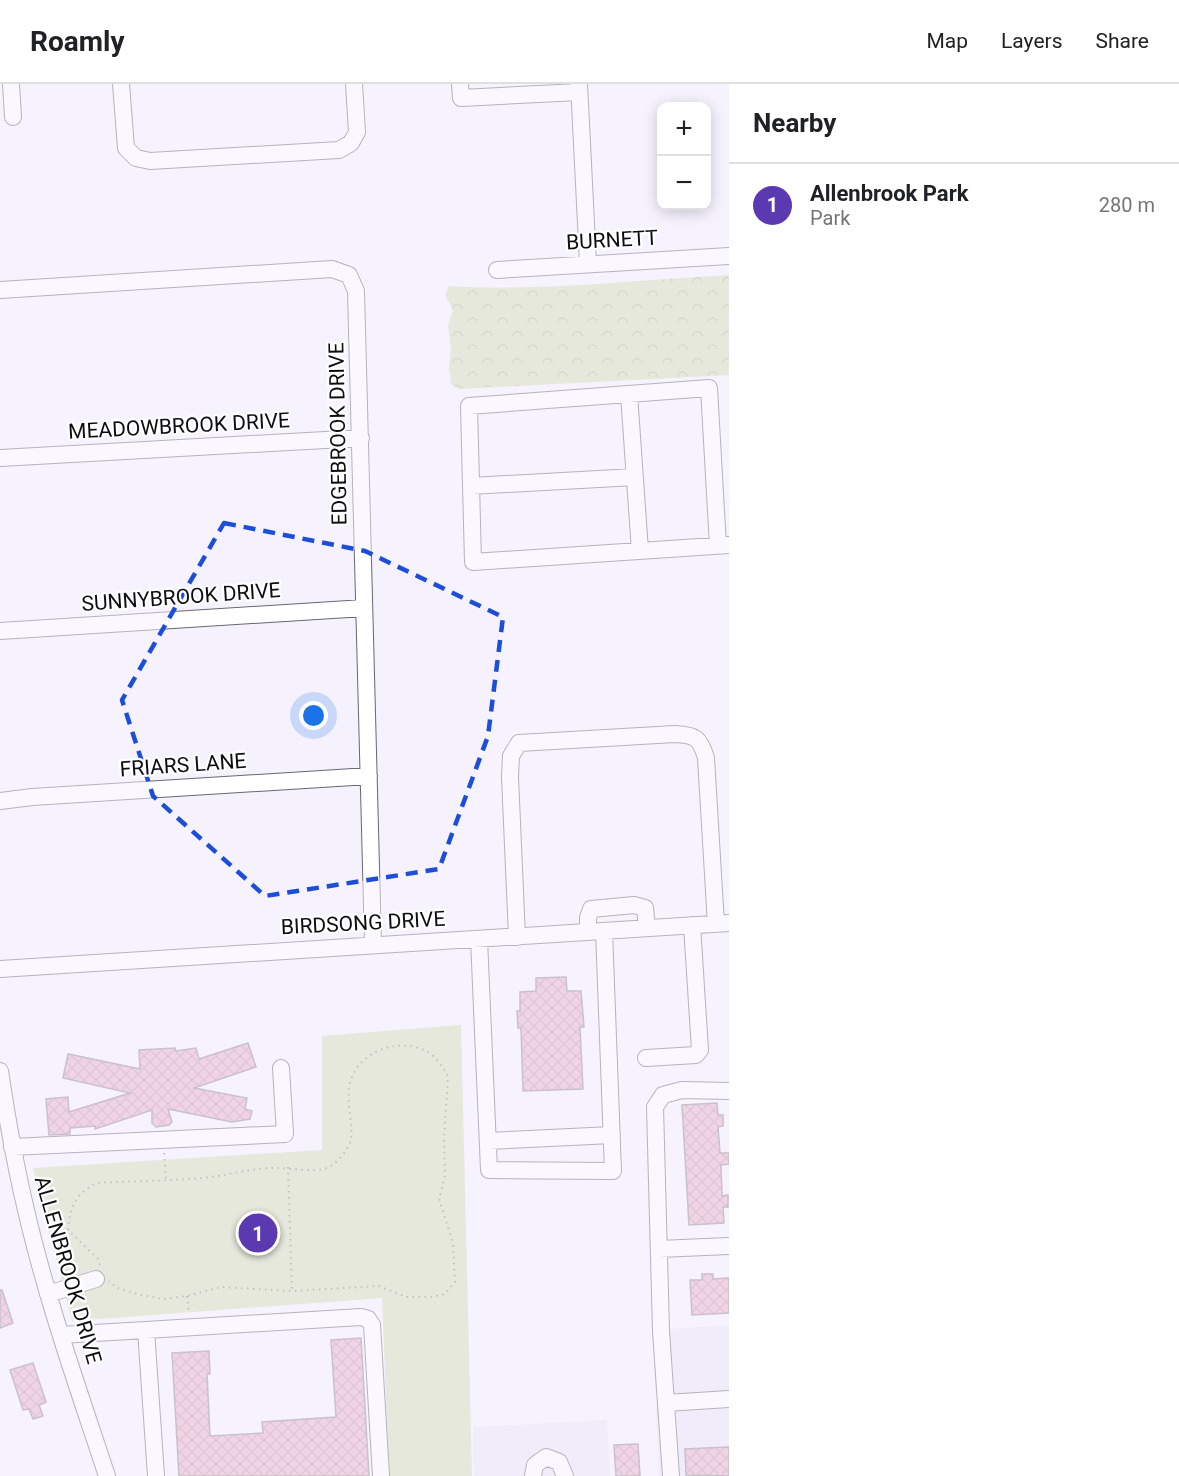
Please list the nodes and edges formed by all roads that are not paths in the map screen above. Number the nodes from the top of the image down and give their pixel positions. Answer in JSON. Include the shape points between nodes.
{"nodes":[{"id":1,"x":11,"y":84,"type":"edge"},
{"id":2,"x":121,"y":84,"type":"edge"},
{"id":3,"x":354,"y":84,"type":"edge"},
{"id":4,"x":460,"y":84,"type":"edge"},
{"id":5,"x":579,"y":88,"type":"edge"},
{"id":6,"x":13,"y":117,"type":"dead end"},
{"id":7,"x":729,"y":256,"type":"edge"},
{"id":8,"x":588,"y":264,"type":"junction"},
{"id":9,"x":497,"y":270,"type":"dead end"},
{"id":10,"x":0,"y":290,"type":"edge"},
{"id":11,"x":629,"y":394,"type":"junction"},
{"id":12,"x":361,"y":438,"type":"junction"},
{"id":13,"x":0,"y":458,"type":"edge"},
{"id":14,"x":635,"y":477,"type":"junction"},
{"id":15,"x":471,"y":486,"type":"junction"},
{"id":16,"x":723,"y":546,"type":"edge"},
{"id":17,"x":640,"y":551,"type":"junction"},
{"id":18,"x":364,"y":608,"type":"junction"},
{"id":19,"x":0,"y":631,"type":"edge"},
{"id":20,"x":369,"y":777,"type":"junction"},
{"id":21,"x":0,"y":801,"type":"edge"},
{"id":22,"x":723,"y":924,"type":"edge"},
{"id":23,"x":692,"y":926,"type":"junction"},
{"id":24,"x":647,"y":928,"type":"junction"},
{"id":25,"x":596,"y":932,"type":"junction"},
{"id":26,"x":517,"y":937,"type":"junction"},
{"id":27,"x":479,"y":939,"type":"junction"},
{"id":28,"x":373,"y":944,"type":"junction"},
{"id":29,"x":0,"y":969,"type":"edge"},
{"id":30,"x":646,"y":1058,"type":"dead end"},
{"id":31,"x":281,"y":1068,"type":"dead end"},
{"id":32,"x":0,"y":1071,"type":"edge"},
{"id":33,"x":729,"y":1091,"type":"edge"},
{"id":34,"x":612,"y":1136,"type":"junction"},
{"id":35,"x":488,"y":1141,"type":"junction"},
{"id":36,"x":12,"y":1147,"type":"junction"},
{"id":37,"x":729,"y":1246,"type":"edge"},
{"id":38,"x":659,"y":1249,"type":"junction"},
{"id":39,"x":101,"y":1278,"type":"road end"},
{"id":40,"x":48,"y":1294,"type":"junction"},
{"id":41,"x":146,"y":1330,"type":"junction"},
{"id":42,"x":61,"y":1335,"type":"junction"},
{"id":43,"x":729,"y":1399,"type":"edge"},
{"id":44,"x":666,"y":1403,"type":"junction"},
{"id":45,"x":107,"y":1476,"type":"edge"},
{"id":46,"x":156,"y":1476,"type":"edge"},
{"id":47,"x":381,"y":1476,"type":"edge"},
{"id":48,"x":533,"y":1476,"type":"edge"},
{"id":49,"x":565,"y":1476,"type":"edge"},
{"id":50,"x":671,"y":1476,"type":"edge"}],
"edges":[{"from":1,"to":6,"type":"street"},
{"from":2,"to":3,"type":"street","via":[[126,148],[136,158],[150,161],[339,150],[351,143],[357,132]]},
{"from":4,"to":5,"type":"street","via":[[461,98]]},
{"from":5,"to":8,"type":"street"},
{"from":7,"to":8,"type":"street","name":"BURNETT"},
{"from":8,"to":9,"type":"street","name":"BURNETT"},
{"from":10,"to":12,"type":"street","name":"EDGEBROOK DRIVE","via":[[332,269],[349,275],[356,291]]},
{"from":11,"to":14,"type":"street"},
{"from":11,"to":15,"type":"street","via":[[469,406]]},
{"from":11,"to":16,"type":"street","via":[[709,388]]},
{"from":12,"to":13,"type":"street","name":"MEADOWBROOK DRIVE"},
{"from":12,"to":18,"type":"street","name":"EDGEBROOK DRIVE"},
{"from":14,"to":15,"type":"street"},
{"from":14,"to":17,"type":"street"},
{"from":15,"to":17,"type":"street","via":[[473,562]]},
{"from":16,"to":17,"type":"street"},
{"from":18,"to":19,"type":"street","name":"SUNNYBROOK DRIVE"},
{"from":18,"to":20,"type":"street","name":"EDGEBROOK DRIVE"},
{"from":20,"to":21,"type":"street","name":"FRIARS LANE"},
{"from":20,"to":28,"type":"street","name":"EDGEBROOK DRIVE"},
{"from":22,"to":23,"type":"street","name":"BIRDSONG DRIVE"},
{"from":22,"to":26,"type":"street","via":[[702,744],[692,735],[675,734],[542,742],[519,744],[511,756]]},
{"from":23,"to":24,"type":"street","name":"BIRDSONG DRIVE"},
{"from":23,"to":30,"type":"street","via":[[700,1050],[696,1054]]},
{"from":24,"to":25,"type":"street","name":"BIRDSONG DRIVE"},
{"from":24,"to":25,"type":"street","via":[[645,908],[634,905],[591,909],[588,918]]},
{"from":25,"to":26,"type":"street","name":"BIRDSONG DRIVE"},
{"from":25,"to":34,"type":"street"},
{"from":26,"to":27,"type":"street","name":"BIRDSONG DRIVE"},
{"from":27,"to":28,"type":"street","name":"BIRDSONG DRIVE"},
{"from":27,"to":35,"type":"street"},
{"from":28,"to":29,"type":"street","name":"BIRDSONG DRIVE"},
{"from":31,"to":36,"type":"street","via":[[285,1134]]},
{"from":32,"to":36,"type":"street","name":"ALLENBROOK DRIVE"},
{"from":33,"to":38,"type":"street","via":[[682,1090],[663,1095],[655,1107]]},
{"from":34,"to":35,"type":"street"},
{"from":34,"to":35,"type":"street","via":[[613,1171],[489,1170]]},
{"from":36,"to":40,"type":"street","name":"ALLENBROOK DRIVE"},
{"from":37,"to":38,"type":"street"},
{"from":38,"to":44,"type":"street"},
{"from":39,"to":40,"type":"street"},
{"from":40,"to":42,"type":"street","name":"ALLENBROOK DRIVE"},
{"from":41,"to":42,"type":"street"},
{"from":41,"to":46,"type":"street"},
{"from":41,"to":47,"type":"street","via":[[368,1319],[372,1325]]},
{"from":42,"to":45,"type":"street","name":"ALLENBROOK DRIVE"},
{"from":43,"to":44,"type":"street"},
{"from":44,"to":50,"type":"street"},
{"from":48,"to":49,"type":"street","via":[[535,1465],[546,1457],[559,1462]]}]}
